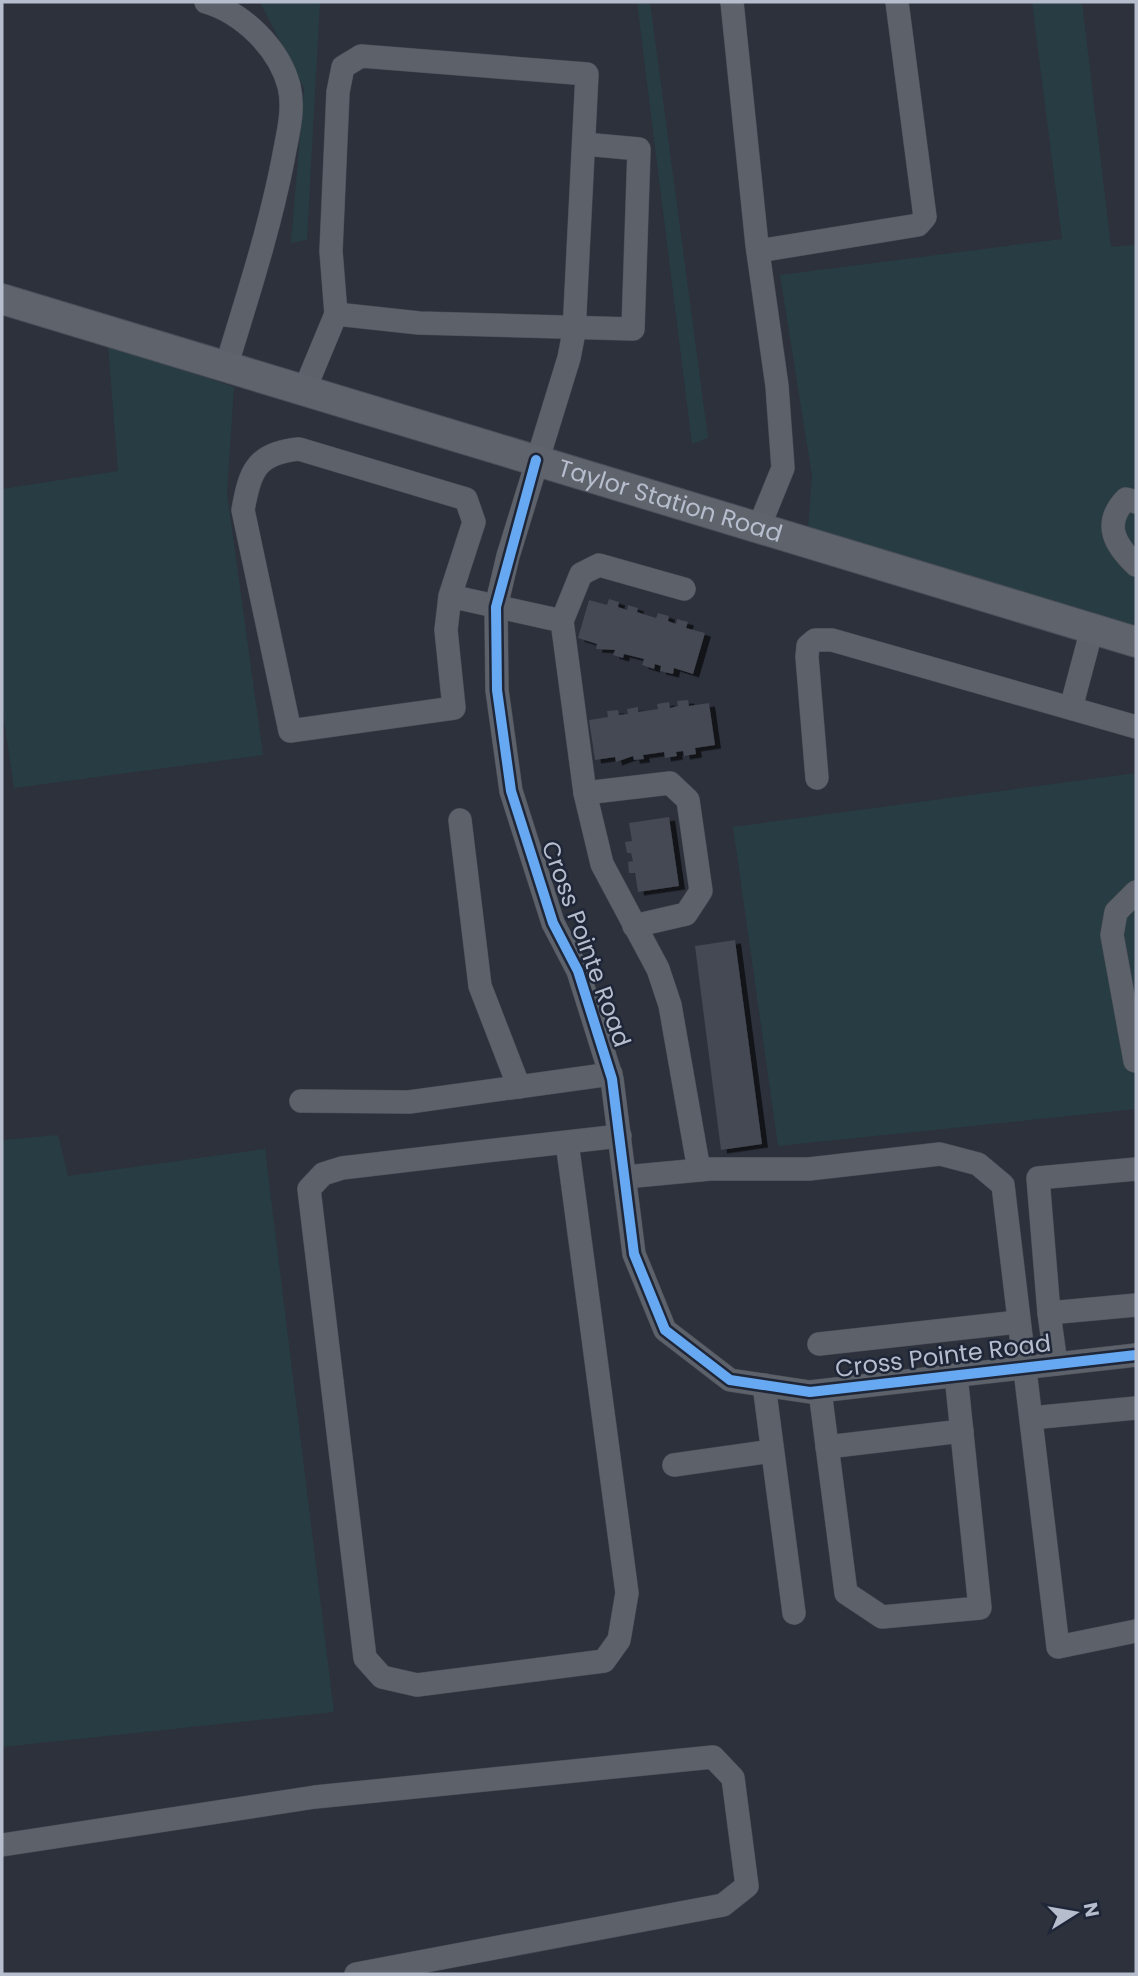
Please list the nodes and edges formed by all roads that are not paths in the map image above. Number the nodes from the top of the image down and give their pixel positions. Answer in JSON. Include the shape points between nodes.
{"nodes":[{"id":1,"x":206,"y":2,"type":"edge"},
{"id":2,"x":732,"y":2,"type":"edge"},
{"id":3,"x":897,"y":2,"type":"edge"},
{"id":4,"x":584,"y":144,"type":"junction"},
{"id":5,"x":758,"y":251,"type":"junction"},
{"id":6,"x":2,"y":299,"type":"edge"},
{"id":7,"x":335,"y":314,"type":"junction"},
{"id":8,"x":575,"y":329,"type":"junction"},
{"id":9,"x":226,"y":367,"type":"junction"},
{"id":10,"x":304,"y":391,"type":"junction"},
{"id":11,"x":536,"y":460,"type":"junction"},
{"id":12,"x":1136,"y":502,"type":"edge"},
{"id":13,"x":759,"y":527,"type":"junction"},
{"id":14,"x":1136,"y":565,"type":"edge"},
{"id":15,"x":684,"y":589,"type":"dead end"},
{"id":16,"x":450,"y":596,"type":"junction"},
{"id":17,"x":496,"y":607,"type":"junction"},
{"id":18,"x":562,"y":621,"type":"junction"},
{"id":19,"x":1091,"y":629,"type":"junction"},
{"id":20,"x":1136,"y":642,"type":"edge"},
{"id":21,"x":1070,"y":708,"type":"junction"},
{"id":22,"x":1136,"y":727,"type":"edge"},
{"id":23,"x":817,"y":778,"type":"dead end"},
{"id":24,"x":585,"y":793,"type":"junction"},
{"id":25,"x":460,"y":820,"type":"dead end"},
{"id":26,"x":1136,"y":892,"type":"edge"},
{"id":27,"x":635,"y":926,"type":"junction"},
{"id":28,"x":1135,"y":1061,"type":"edge"},
{"id":29,"x":611,"y":1074,"type":"junction"},
{"id":30,"x":519,"y":1087,"type":"junction"},
{"id":31,"x":301,"y":1101,"type":"dead end"},
{"id":32,"x":620,"y":1136,"type":"junction"},
{"id":33,"x":567,"y":1142,"type":"junction"},
{"id":34,"x":1136,"y":1169,"type":"edge"},
{"id":35,"x":699,"y":1170,"type":"junction"},
{"id":36,"x":625,"y":1177,"type":"junction"},
{"id":37,"x":1136,"y":1305,"type":"edge"},
{"id":38,"x":1049,"y":1313,"type":"junction"},
{"id":39,"x":1018,"y":1322,"type":"junction"},
{"id":40,"x":819,"y":1344,"type":"dead end"},
{"id":41,"x":1136,"y":1355,"type":"edge"},
{"id":42,"x":1056,"y":1364,"type":"junction"},
{"id":43,"x":1023,"y":1367,"type":"junction"},
{"id":44,"x":956,"y":1375,"type":"junction"},
{"id":45,"x":764,"y":1385,"type":"junction"},
{"id":46,"x":820,"y":1391,"type":"junction"},
{"id":47,"x":1136,"y":1408,"type":"edge"},
{"id":48,"x":1031,"y":1418,"type":"junction"},
{"id":49,"x":962,"y":1431,"type":"junction"},
{"id":50,"x":827,"y":1447,"type":"junction"},
{"id":51,"x":772,"y":1451,"type":"junction"},
{"id":52,"x":674,"y":1465,"type":"dead end"},
{"id":53,"x":794,"y":1613,"type":"dead end"},
{"id":54,"x":1136,"y":1631,"type":"edge"},
{"id":55,"x":2,"y":1845,"type":"edge"},
{"id":56,"x":356,"y":1974,"type":"edge"}],
"edges":[{"from":1,"to":9,"type":"street","via":[[237,16],[261,37],[289,86],[291,115],[271,218]]},
{"from":2,"to":5,"type":"street"},
{"from":3,"to":5,"type":"street","via":[[925,217],[918,225]]},
{"from":4,"to":7,"type":"street","name":"Cross Pointe Road","via":[[587,74],[361,56],[343,67],[331,251]]},
{"from":4,"to":8,"type":"street","name":"Cross Pointe Road"},
{"from":4,"to":8,"type":"street","via":[[639,149],[633,329]]},
{"from":5,"to":13,"type":"street","via":[[783,468]]},
{"from":6,"to":9,"type":"main road","name":"Taylor Station Road"},
{"from":7,"to":8,"type":"street","via":[[419,323]]},
{"from":7,"to":10,"type":"street"},
{"from":8,"to":11,"type":"street","name":"Cross Pointe Road"},
{"from":9,"to":10,"type":"main road","name":"Taylor Station Road"},
{"from":10,"to":11,"type":"main road","name":"Taylor Station Road"},
{"from":11,"to":13,"type":"main road","name":"Taylor Station Road"},
{"from":11,"to":17,"type":"street","name":"Cross Pointe Road"},
{"from":12,"to":14,"type":"street","via":[[1126,499],[1115,510],[1112,524],[1119,548]]},
{"from":13,"to":19,"type":"main road","name":"Taylor Station Road"},
{"from":15,"to":18,"type":"street","via":[[599,565],[581,574]]},
{"from":16,"to":16,"type":"street","via":[[474,522],[466,499],[299,449],[275,451],[257,465],[248,481],[243,510],[290,731],[454,708],[446,630]]},
{"from":16,"to":17,"type":"street"},
{"from":17,"to":18,"type":"street"},
{"from":17,"to":29,"type":"street","name":"Cross Pointe Road","via":[[497,690],[511,791],[553,923],[578,971]]},
{"from":18,"to":24,"type":"street"},
{"from":19,"to":20,"type":"main road","name":"Taylor Station Road"},
{"from":19,"to":21,"type":"street"},
{"from":21,"to":22,"type":"street"},
{"from":21,"to":23,"type":"street","via":[[832,640],[816,640],[808,646],[807,657]]},
{"from":24,"to":27,"type":"street","via":[[602,864]]},
{"from":24,"to":27,"type":"street","via":[[670,783],[688,800],[701,891],[686,914]]},
{"from":25,"to":30,"type":"street","via":[[480,986]]},
{"from":26,"to":28,"type":"street","via":[[1116,912],[1111,935]]},
{"from":27,"to":35,"type":"street","via":[[658,969],[670,1005]]},
{"from":29,"to":30,"type":"street"},
{"from":29,"to":32,"type":"street","name":"Cross Pointe Road"},
{"from":30,"to":31,"type":"street","via":[[410,1102]]},
{"from":32,"to":33,"type":"street"},
{"from":32,"to":36,"type":"street","name":"Cross Pointe Road"},
{"from":33,"to":33,"type":"street","via":[[342,1168],[323,1174],[309,1189],[365,1658],[382,1677],[416,1685],[604,1661],[619,1640],[627,1593]]},
{"from":34,"to":38,"type":"street","via":[[1038,1178]]},
{"from":35,"to":36,"type":"street"},
{"from":35,"to":39,"type":"street","via":[[809,1169],[940,1154],[978,1164],[1003,1185]]},
{"from":36,"to":45,"type":"street","name":"Cross Pointe Road","via":[[634,1254],[665,1330],[730,1380]]},
{"from":37,"to":38,"type":"street"},
{"from":38,"to":42,"type":"street"},
{"from":39,"to":40,"type":"street"},
{"from":39,"to":43,"type":"street"},
{"from":41,"to":42,"type":"street","name":"Cross Pointe Road"},
{"from":42,"to":43,"type":"street","name":"Cross Pointe Road"},
{"from":43,"to":44,"type":"street","name":"Cross Pointe Road"},
{"from":43,"to":48,"type":"street"},
{"from":44,"to":46,"type":"street","name":"Cross Pointe Road"},
{"from":44,"to":49,"type":"street"},
{"from":45,"to":46,"type":"street","name":"Cross Pointe Road"},
{"from":45,"to":51,"type":"street"},
{"from":46,"to":50,"type":"street"},
{"from":47,"to":48,"type":"street"},
{"from":48,"to":54,"type":"street","via":[[1058,1647]]},
{"from":49,"to":50,"type":"street"},
{"from":49,"to":50,"type":"street","via":[[980,1608],[882,1617],[846,1593]]},
{"from":51,"to":52,"type":"street"},
{"from":51,"to":53,"type":"street"},
{"from":55,"to":56,"type":"street","via":[[315,1797],[713,1757],[733,1778],[747,1886],[723,1905]]}]}
